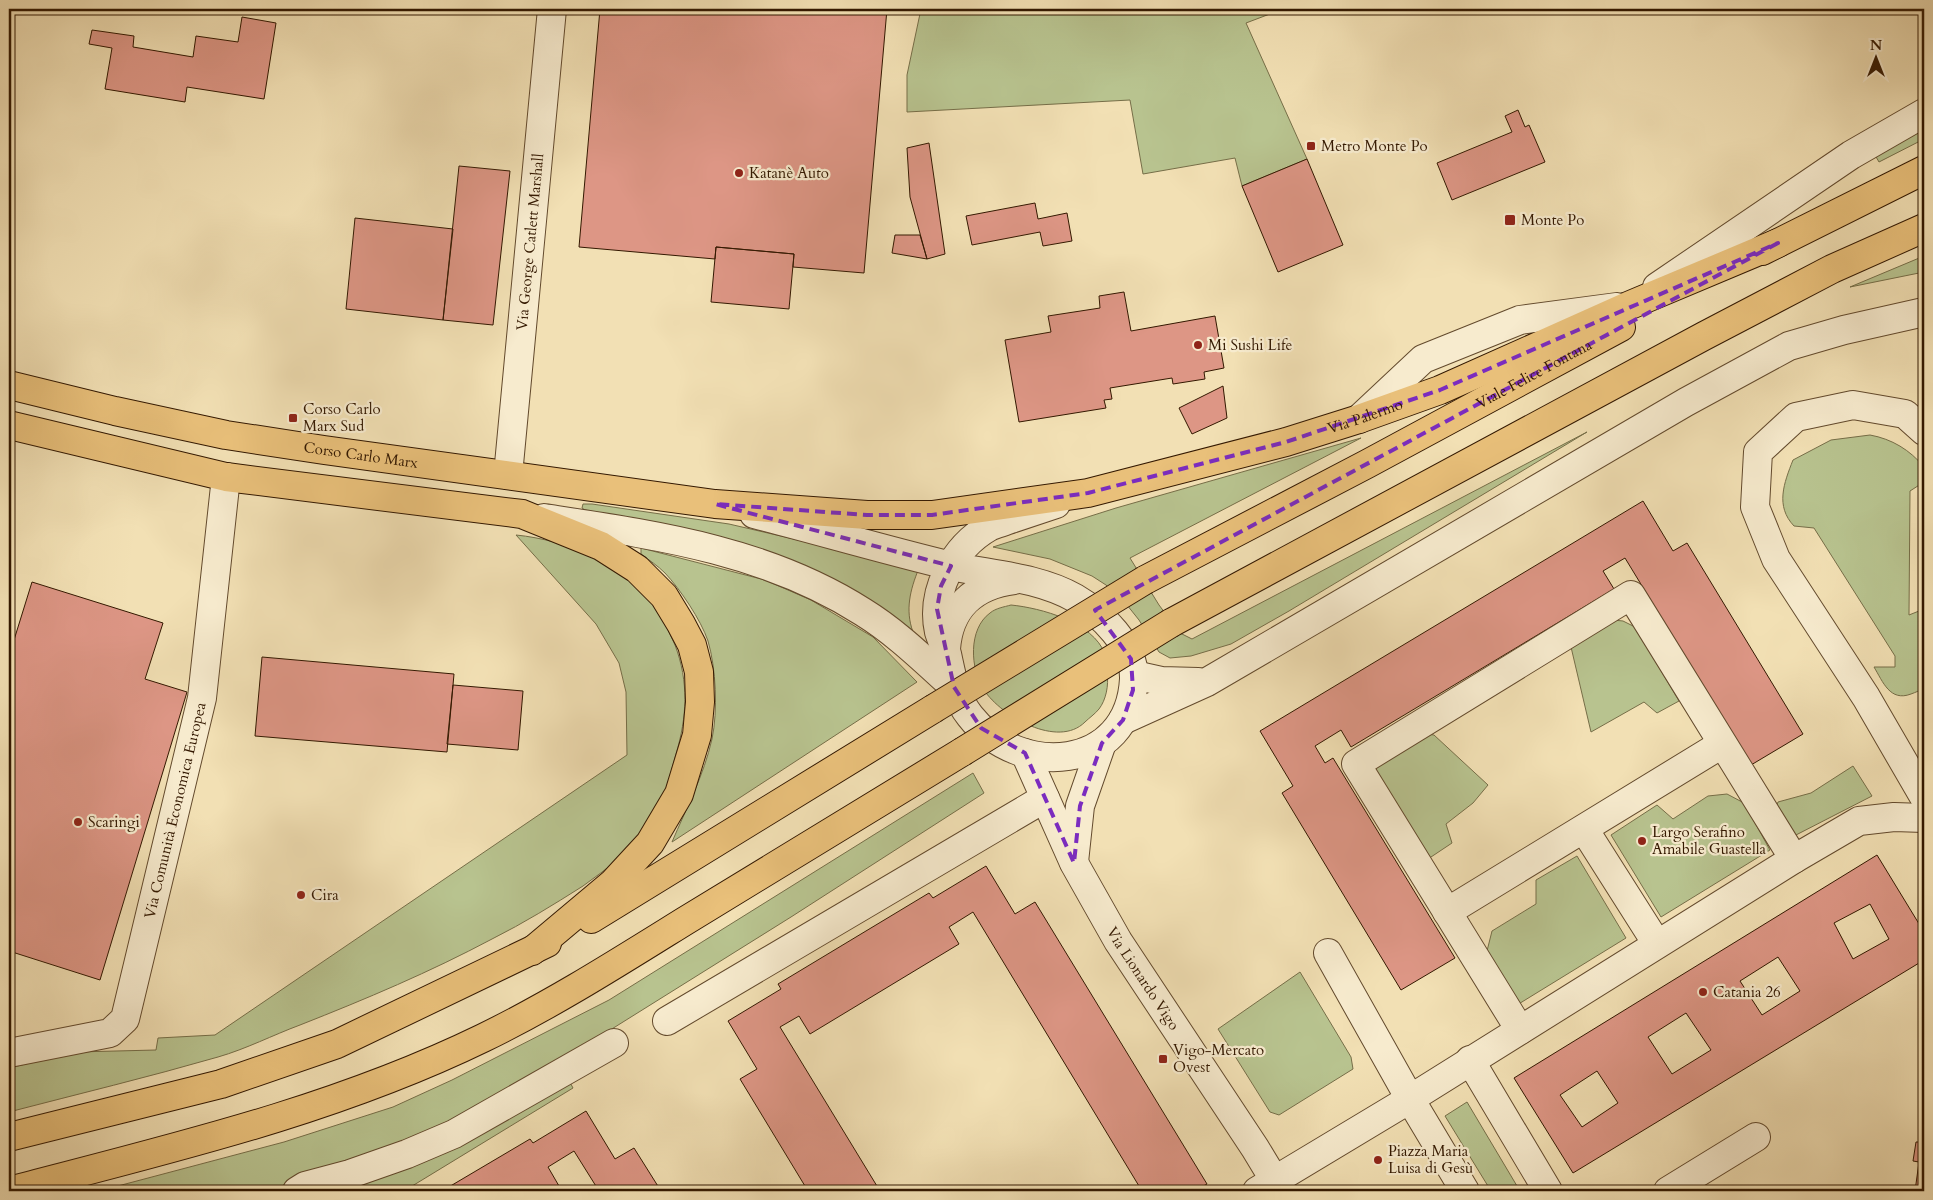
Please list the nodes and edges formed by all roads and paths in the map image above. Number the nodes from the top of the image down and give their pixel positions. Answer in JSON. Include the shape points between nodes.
{"nodes":[{"id":1,"x":552,"y":9,"type":"edge"},
{"id":2,"x":1924,"y":113,"type":"edge"},
{"id":3,"x":1924,"y":170,"type":"edge"},
{"id":4,"x":1924,"y":228,"type":"edge"},
{"id":5,"x":1778,"y":242,"type":"junction"},
{"id":6,"x":1628,"y":306,"type":"junction"},
{"id":7,"x":1924,"y":312,"type":"edge"},
{"id":8,"x":9,"y":385,"type":"edge"},
{"id":9,"x":1499,"y":393,"type":"junction"},
{"id":10,"x":9,"y":425,"type":"edge"},
{"id":11,"x":1924,"y":431,"type":"edge"},
{"id":12,"x":508,"y":475,"type":"junction"},
{"id":13,"x":226,"y":477,"type":"junction"},
{"id":14,"x":1088,"y":493,"type":"junction"},
{"id":15,"x":715,"y":504,"type":"junction"},
{"id":16,"x":522,"y":514,"type":"junction"},
{"id":17,"x":951,"y":566,"type":"junction"},
{"id":18,"x":1030,"y":582,"type":"junction"},
{"id":19,"x":946,"y":653,"type":"junction"},
{"id":20,"x":1134,"y":675,"type":"junction"},
{"id":21,"x":1207,"y":682,"type":"junction"},
{"id":22,"x":954,"y":687,"type":"junction"},
{"id":23,"x":1123,"y":720,"type":"junction"},
{"id":24,"x":1102,"y":743,"type":"junction"},
{"id":25,"x":1722,"y":744,"type":"junction"},
{"id":26,"x":1025,"y":753,"type":"junction"},
{"id":27,"x":1924,"y":797,"type":"edge"},
{"id":28,"x":1045,"y":798,"type":"junction"},
{"id":29,"x":1924,"y":818,"type":"edge"},
{"id":30,"x":1584,"y":829,"type":"junction"},
{"id":31,"x":1794,"y":859,"type":"junction"},
{"id":32,"x":1074,"y":863,"type":"junction"},
{"id":33,"x":1447,"y":912,"type":"junction"},
{"id":34,"x":1657,"y":944,"type":"junction"},
{"id":35,"x":532,"y":951,"type":"junction"},
{"id":36,"x":1328,"y":953,"type":"dead end"},
{"id":37,"x":667,"y":1021,"type":"dead end"},
{"id":38,"x":1520,"y":1030,"type":"junction"},
{"id":39,"x":614,"y":1043,"type":"dead end"},
{"id":40,"x":9,"y":1054,"type":"edge"},
{"id":41,"x":1470,"y":1060,"type":"junction"},
{"id":42,"x":1410,"y":1098,"type":"junction"},
{"id":43,"x":1756,"y":1137,"type":"dead end"},
{"id":44,"x":9,"y":1138,"type":"edge"},
{"id":45,"x":1271,"y":1188,"type":"edge"},
{"id":46,"x":9,"y":1191,"type":"edge"},
{"id":47,"x":297,"y":1191,"type":"edge"},
{"id":48,"x":1465,"y":1191,"type":"edge"},
{"id":49,"x":1548,"y":1191,"type":"edge"},
{"id":50,"x":1668,"y":1191,"type":"edge"}],
"edges":[{"from":1,"to":12,"type":"street","name":"Via George Catlett Marshall"},
{"from":2,"to":6,"type":"street","via":[[1851,155]]},
{"from":3,"to":5,"type":"main road","name":"Viale Felice Fontana"},
{"from":4,"to":46,"type":"main road","bridge":true,"via":[[1832,269],[1712,331],[1170,623],[563,996],[483,1038],[357,1092],[170,1149]]},
{"from":5,"to":6,"type":"main road","name":"Via Palermo"},
{"from":5,"to":9,"type":"main road","name":"Viale Felice Fontana"},
{"from":6,"to":9,"type":"street"},
{"from":6,"to":14,"type":"main road","name":"Via Palermo","via":[[1440,390],[1359,419],[1286,442]]},
{"from":7,"to":21,"type":"street","via":[[1789,346],[1686,402]]},
{"from":8,"to":12,"type":"main road","name":"Corso Carlo Marx","via":[[226,435]]},
{"from":9,"to":35,"type":"main road","name":"Viale Felice Fontana","bridge":true,"via":[[1145,580],[608,909]]},
{"from":10,"to":13,"type":"main road"},
{"from":11,"to":27,"type":"street","via":[[1905,414],[1853,405],[1796,417],[1758,452],[1755,506],[1776,560],[1866,697]]},
{"from":12,"to":15,"type":"main road","name":"Corso Carlo Marx"},
{"from":13,"to":16,"type":"main road"},
{"from":13,"to":40,"type":"street","name":"Via Comunità Economica Europea","via":[[202,698],[125,1019],[110,1033]]},
{"from":14,"to":15,"type":"main road","name":"Via Palermo","via":[[932,515],[867,515]]},
{"from":14,"to":17,"type":"street","via":[[989,527],[962,550]]},
{"from":15,"to":17,"type":"street"},
{"from":16,"to":22,"type":"street","via":[[640,532],[773,566],[864,612],[901,639]]},
{"from":16,"to":35,"type":"main road","via":[[601,546],[637,569],[664,596],[692,646],[700,702],[697,735],[679,794],[650,843],[613,883]]},
{"from":17,"to":18,"type":"street"},
{"from":17,"to":19,"type":"street","via":[[941,586],[937,608],[939,631]]},
{"from":18,"to":19,"type":"street","via":[[998,582],[970,596],[952,622]]},
{"from":18,"to":20,"type":"street","via":[[1046,585],[1076,599],[1102,619],[1131,659]]},
{"from":19,"to":22,"type":"street"},
{"from":20,"to":21,"type":"street","via":[[1161,681]]},
{"from":20,"to":23,"type":"street","via":[[1130,706]]},
{"from":21,"to":23,"type":"street"},
{"from":22,"to":26,"type":"street","via":[[970,716],[981,728],[1002,743]]},
{"from":23,"to":24,"type":"street"},
{"from":24,"to":26,"type":"street","via":[[1065,758]]},
{"from":24,"to":32,"type":"street","via":[[1080,806]]},
{"from":25,"to":30,"type":"street"},
{"from":25,"to":31,"type":"street"},
{"from":25,"to":33,"type":"street","via":[[1631,595],[1356,764]]},
{"from":26,"to":28,"type":"street","name":"Via Lionardo Vigo"},
{"from":28,"to":32,"type":"street","name":"Via Lionardo Vigo"},
{"from":28,"to":37,"type":"street"},
{"from":29,"to":31,"type":"street","via":[[1859,821]]},
{"from":30,"to":33,"type":"street"},
{"from":30,"to":34,"type":"street"},
{"from":31,"to":34,"type":"street"},
{"from":32,"to":45,"type":"street","name":"Via Lionardo Vigo","via":[[1118,941]]},
{"from":33,"to":38,"type":"street"},
{"from":34,"to":38,"type":"street"},
{"from":35,"to":44,"type":"main road","via":[[337,1044],[221,1084]]},
{"from":36,"to":42,"type":"street"},
{"from":38,"to":41,"type":"street"},
{"from":39,"to":47,"type":"street","via":[[454,1134],[408,1154]]},
{"from":41,"to":42,"type":"street"},
{"from":41,"to":49,"type":"street"},
{"from":42,"to":45,"type":"street"},
{"from":42,"to":48,"type":"street"},
{"from":43,"to":50,"type":"street"}]}
